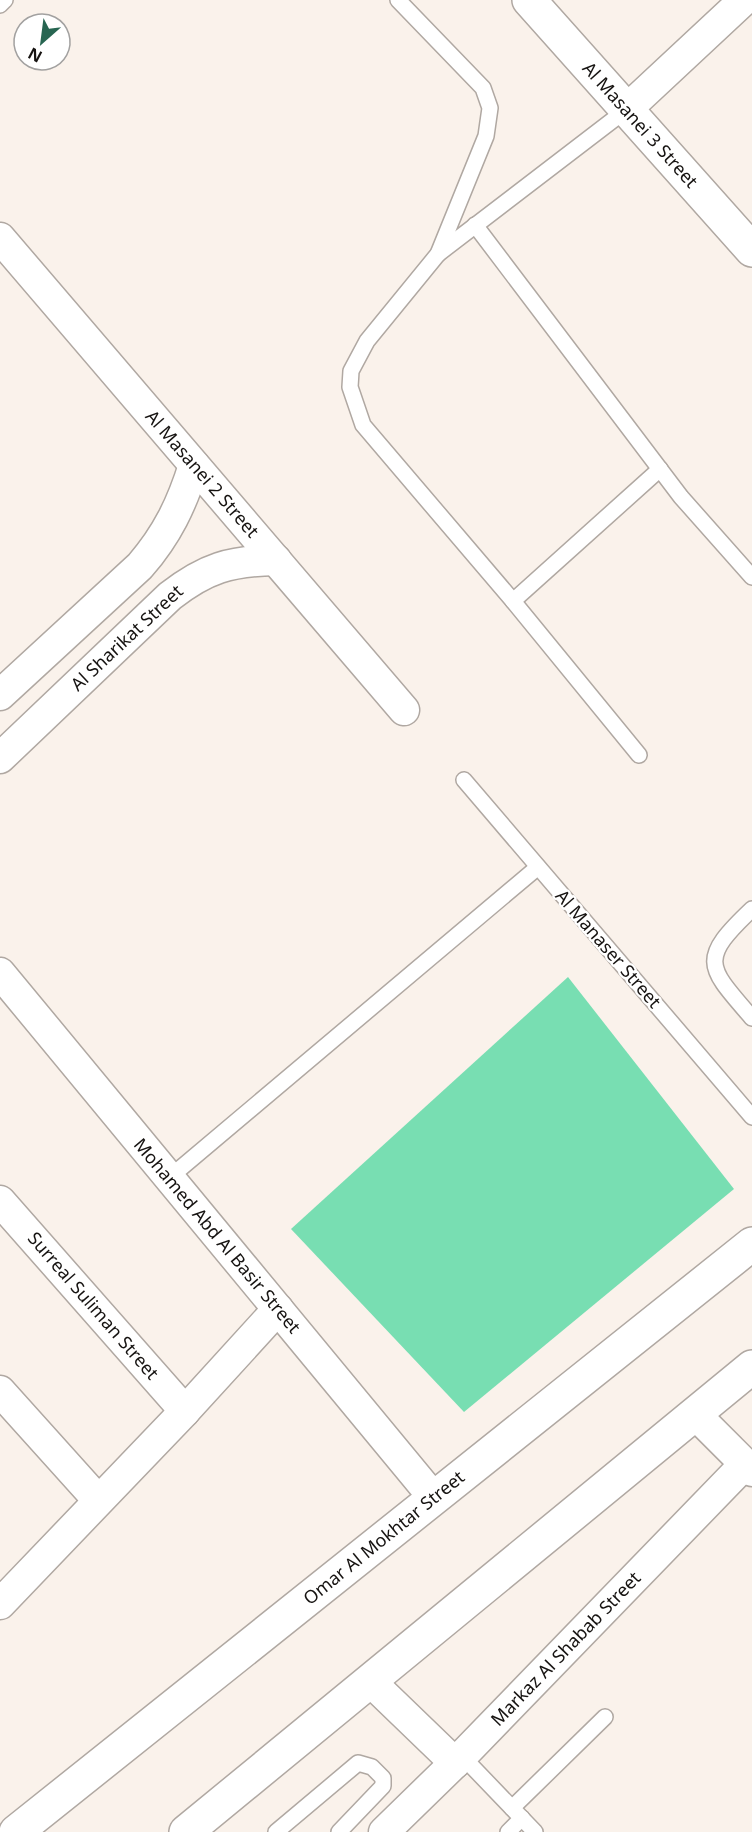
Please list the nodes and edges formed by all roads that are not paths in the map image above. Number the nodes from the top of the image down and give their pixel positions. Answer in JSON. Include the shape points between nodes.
{"nodes":[{"id":1,"x":5,"y":0,"type":"edge"},
{"id":2,"x":398,"y":0,"type":"edge"},
{"id":3,"x":529,"y":0,"type":"edge"},
{"id":4,"x":744,"y":0,"type":"edge"},
{"id":5,"x":0,"y":4,"type":"edge"},
{"id":6,"x":626,"y":110,"type":"junction"},
{"id":7,"x":475,"y":225,"type":"junction"},
{"id":8,"x":0,"y":238,"type":"edge"},
{"id":9,"x":752,"y":250,"type":"edge"},
{"id":10,"x":438,"y":254,"type":"junction"},
{"id":11,"x":194,"y":465,"type":"junction"},
{"id":12,"x":660,"y":469,"type":"junction"},
{"id":13,"x":276,"y":560,"type":"junction"},
{"id":14,"x":752,"y":577,"type":"edge"},
{"id":15,"x":513,"y":601,"type":"junction"},
{"id":16,"x":0,"y":694,"type":"edge"},
{"id":17,"x":404,"y":710,"type":"dead end"},
{"id":18,"x":639,"y":755,"type":"dead end"},
{"id":19,"x":0,"y":758,"type":"edge"},
{"id":20,"x":464,"y":780,"type":"dead end"},
{"id":21,"x":538,"y":867,"type":"junction"},
{"id":22,"x":752,"y":909,"type":"edge"},
{"id":23,"x":0,"y":975,"type":"edge"},
{"id":24,"x":750,"y":1013,"type":"edge"},
{"id":25,"x":752,"y":1118,"type":"edge"},
{"id":26,"x":169,"y":1178,"type":"junction"},
{"id":27,"x":0,"y":1201,"type":"edge"},
{"id":28,"x":752,"y":1244,"type":"edge"},
{"id":29,"x":278,"y":1309,"type":"junction"},
{"id":30,"x":752,"y":1367,"type":"edge"},
{"id":31,"x":0,"y":1391,"type":"edge"},
{"id":32,"x":185,"y":1411,"type":"junction"},
{"id":33,"x":696,"y":1414,"type":"junction"},
{"id":34,"x":748,"y":1468,"type":"edge"},
{"id":35,"x":434,"y":1498,"type":"junction"},
{"id":36,"x":98,"y":1500,"type":"junction"},
{"id":37,"x":0,"y":1604,"type":"edge"},
{"id":38,"x":370,"y":1681,"type":"junction"},
{"id":39,"x":605,"y":1717,"type":"dead end"},
{"id":40,"x":459,"y":1760,"type":"junction"},
{"id":41,"x":517,"y":1813,"type":"junction"},
{"id":42,"x":16,"y":1832,"type":"edge"},
{"id":43,"x":186,"y":1832,"type":"edge"},
{"id":44,"x":276,"y":1832,"type":"edge"},
{"id":45,"x":339,"y":1832,"type":"edge"},
{"id":46,"x":384,"y":1832,"type":"edge"},
{"id":47,"x":508,"y":1832,"type":"edge"},
{"id":48,"x":535,"y":1832,"type":"edge"}],
"edges":[{"from":1,"to":5,"type":"lane"},
{"from":2,"to":10,"type":"lane","via":[[483,88],[490,108],[486,136]]},
{"from":3,"to":6,"type":"main road","name":"Al Masanei 3 Street"},
{"from":4,"to":6,"type":"street"},
{"from":6,"to":7,"type":"lane"},
{"from":6,"to":9,"type":"main road","name":"Al Masanei 3 Street"},
{"from":7,"to":10,"type":"lane"},
{"from":7,"to":12,"type":"lane"},
{"from":8,"to":11,"type":"street","name":"Al Masanei 2 Street"},
{"from":10,"to":15,"type":"lane","via":[[367,341],[351,371],[350,387],[363,425]]},
{"from":11,"to":13,"type":"street","name":"Al Masanei 2 Street"},
{"from":11,"to":16,"type":"street","via":[[174,520],[159,544]]},
{"from":12,"to":14,"type":"lane"},
{"from":12,"to":15,"type":"lane"},
{"from":13,"to":17,"type":"street","name":"Al Masanei 2 Street"},
{"from":13,"to":19,"type":"street","name":"Al Sharikat Street","via":[[218,567],[192,579]]},
{"from":15,"to":18,"type":"lane"},
{"from":20,"to":21,"type":"lane","name":"Al Manaser Street"},
{"from":21,"to":25,"type":"lane","name":"Al Manaser Street"},
{"from":21,"to":26,"type":"lane"},
{"from":22,"to":24,"type":"lane","via":[[719,941],[715,956],[722,983]]},
{"from":23,"to":26,"type":"street","name":"Mohamed Abd Al Basir Street"},
{"from":26,"to":29,"type":"street","name":"Mohamed Abd Al Basir Street"},
{"from":27,"to":32,"type":"street","name":"Surreal Suliman Street"},
{"from":28,"to":35,"type":"main road","name":"Omar Al Mokhtar Street"},
{"from":29,"to":32,"type":"street"},
{"from":29,"to":35,"type":"street","name":"Mohamed Abd Al Basir Street"},
{"from":30,"to":33,"type":"main road"},
{"from":31,"to":36,"type":"street"},
{"from":32,"to":36,"type":"street"},
{"from":33,"to":34,"type":"street"},
{"from":33,"to":38,"type":"main road"},
{"from":34,"to":40,"type":"street","name":"Markaz Al Shabab Street"},
{"from":35,"to":42,"type":"main road","name":"Omar Al Mokhtar Street"},
{"from":36,"to":37,"type":"street"},
{"from":38,"to":40,"type":"street"},
{"from":38,"to":43,"type":"main road"},
{"from":39,"to":41,"type":"lane"},
{"from":40,"to":41,"type":"lane"},
{"from":40,"to":46,"type":"street","name":"Markaz Al Shabab Street"},
{"from":41,"to":47,"type":"lane"},
{"from":41,"to":48,"type":"lane"},
{"from":44,"to":45,"type":"lane","via":[[358,1763],[372,1767],[383,1778],[383,1786]]}]}
